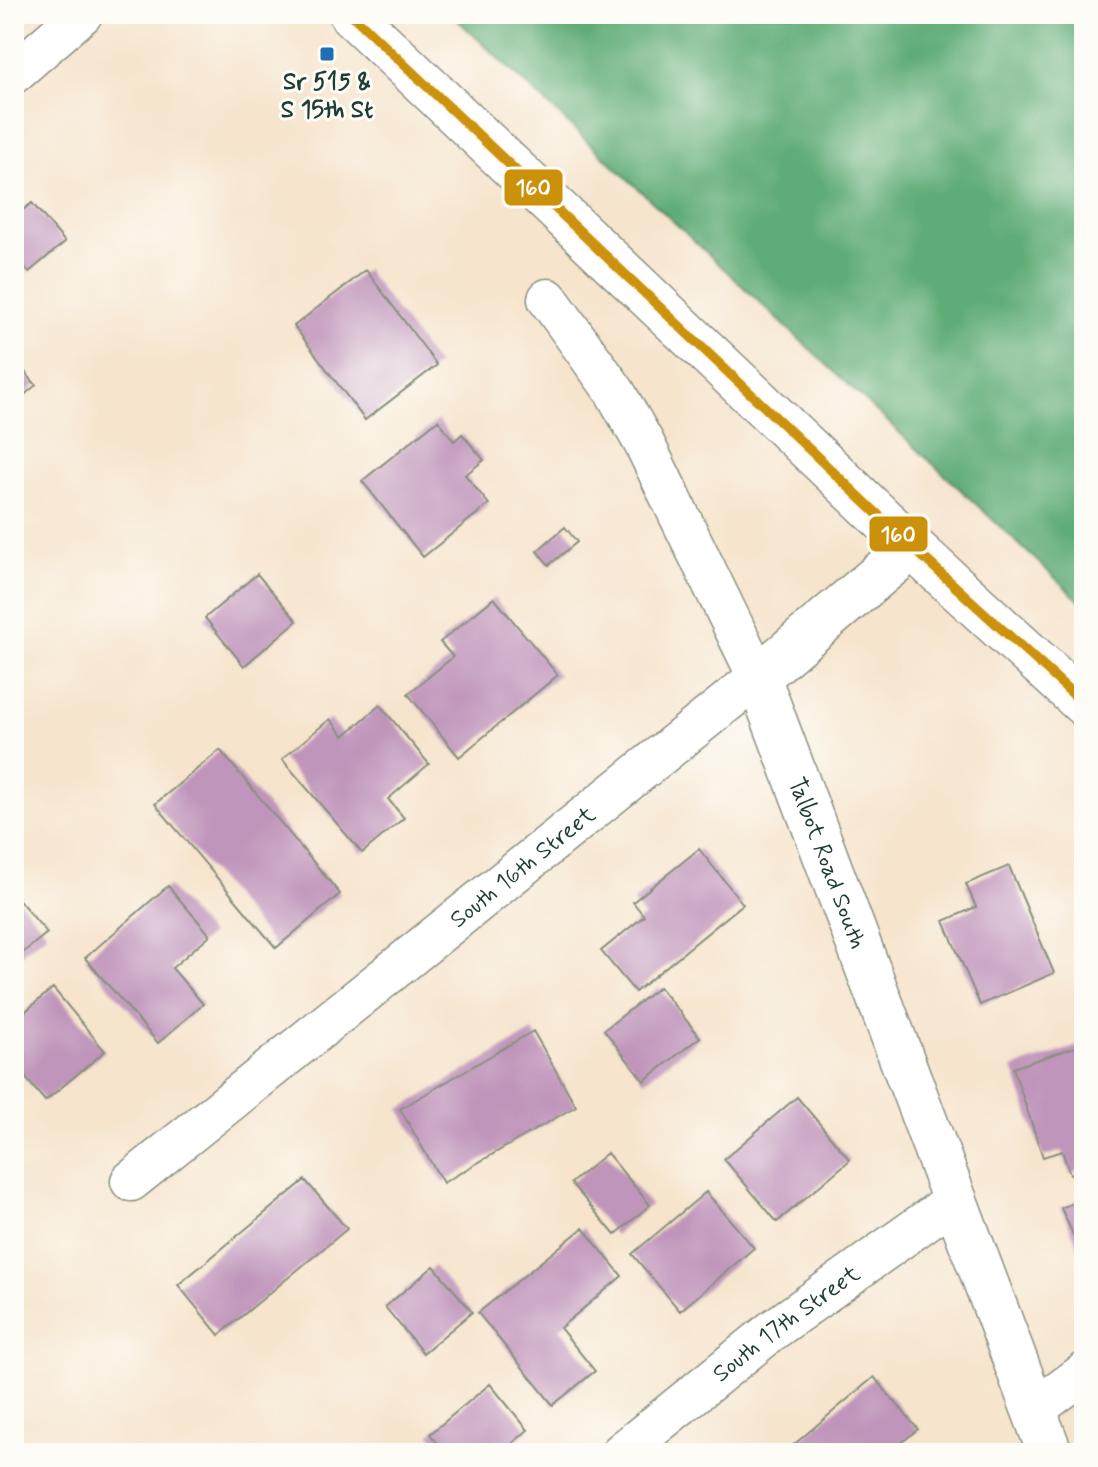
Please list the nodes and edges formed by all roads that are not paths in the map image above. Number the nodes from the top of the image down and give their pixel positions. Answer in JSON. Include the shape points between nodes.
{"nodes":[{"id":1,"x":82,"y":14,"type":"edge"},
{"id":2,"x":351,"y":14,"type":"edge"},
{"id":3,"x":381,"y":29,"type":"edge"},
{"id":4,"x":14,"y":73,"type":"edge"},
{"id":5,"x":548,"y":299,"type":"dead end"},
{"id":6,"x":912,"y":547,"type":"junction"},
{"id":7,"x":758,"y":677,"type":"junction"},
{"id":8,"x":1084,"y":704,"type":"edge"},
{"id":9,"x":131,"y":1181,"type":"dead end"},
{"id":10,"x":955,"y":1200,"type":"junction"},
{"id":11,"x":1084,"y":1373,"type":"edge"},
{"id":12,"x":1035,"y":1409,"type":"junction"},
{"id":13,"x":621,"y":1453,"type":"edge"},
{"id":14,"x":1050,"y":1453,"type":"edge"}],
"edges":[{"from":1,"to":4,"type":"street"},
{"from":2,"to":3,"type":"street"},
{"from":3,"to":6,"type":"street"},
{"from":5,"to":7,"type":"street","name":"Talbot Road South","via":[[615,392],[644,443]]},
{"from":6,"to":7,"type":"street","name":"South 16th Street"},
{"from":6,"to":8,"type":"street"},
{"from":7,"to":9,"type":"street","name":"South 16th Street"},
{"from":7,"to":10,"type":"street","name":"Talbot Road South"},
{"from":10,"to":12,"type":"street","name":"Talbot Road South"},
{"from":10,"to":13,"type":"street","name":"South 17th Street","via":[[773,1330]]},
{"from":11,"to":12,"type":"street"},
{"from":12,"to":14,"type":"street","name":"Talbot Road South"}]}
